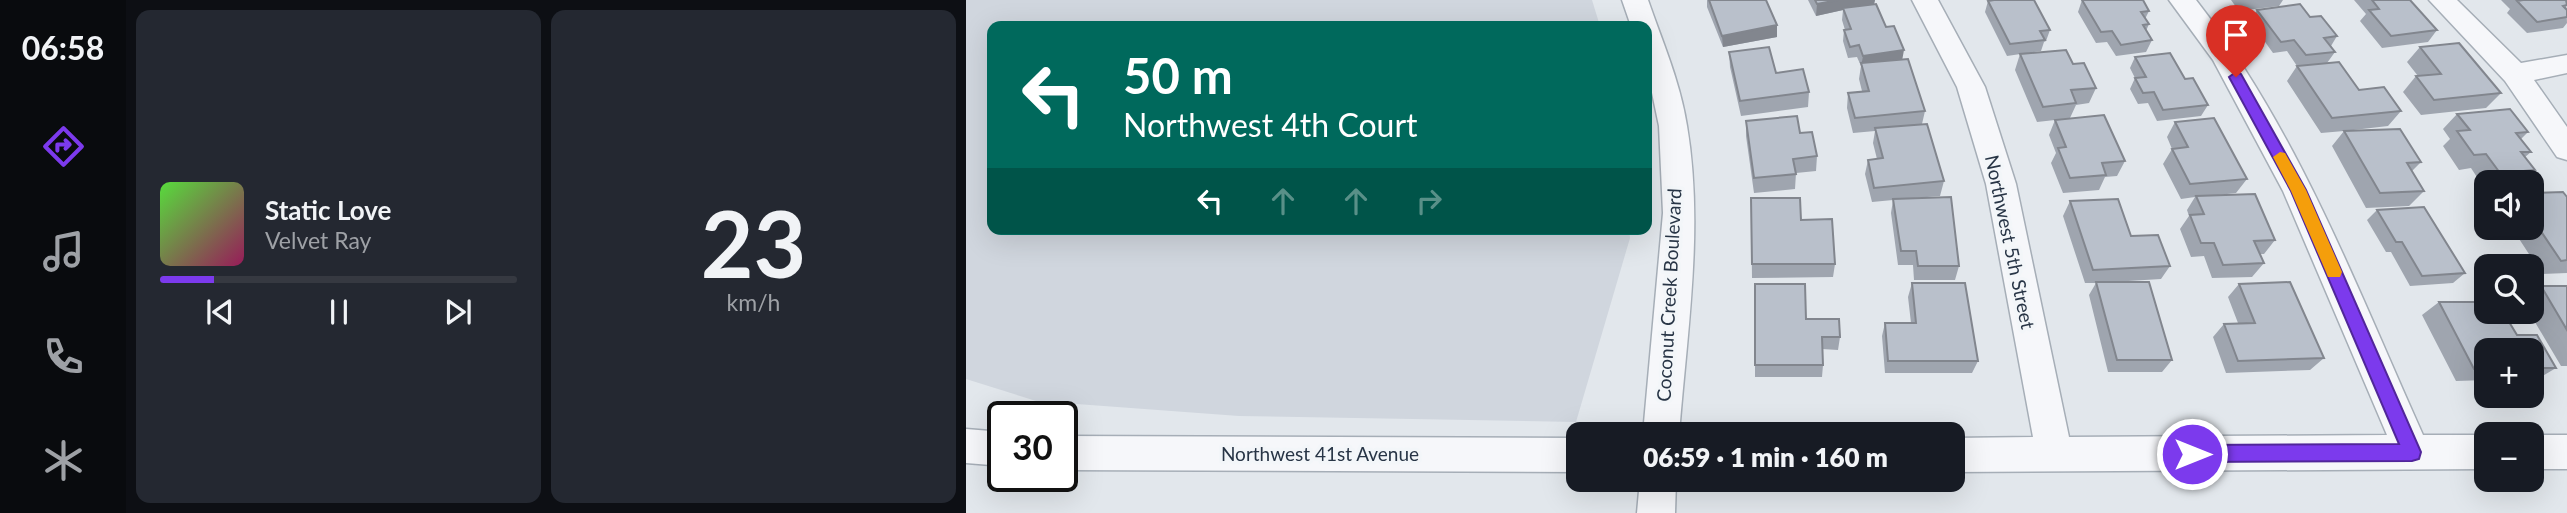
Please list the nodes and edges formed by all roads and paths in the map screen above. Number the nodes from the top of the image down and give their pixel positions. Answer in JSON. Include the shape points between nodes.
{"nodes":[{"id":1,"x":1635,"y":0,"type":"edge"},
{"id":2,"x":1925,"y":0,"type":"edge"},
{"id":3,"x":2182,"y":0,"type":"edge"},
{"id":4,"x":2442,"y":0,"type":"edge"},
{"id":5,"x":1642,"y":21,"type":"edge"},
{"id":6,"x":1652,"y":48,"type":"edge"},
{"id":7,"x":2567,"y":64,"type":"edge"},
{"id":8,"x":2515,"y":74,"type":"junction"},
{"id":9,"x":2567,"y":149,"type":"edge"},
{"id":10,"x":1662,"y":422,"type":"edge"},
{"id":11,"x":966,"y":446,"type":"edge"},
{"id":12,"x":987,"y":448,"type":"edge"},
{"id":13,"x":2412,"y":452,"type":"junction"},
{"id":14,"x":1078,"y":453,"type":"edge"},
{"id":15,"x":2474,"y":453,"type":"edge"},
{"id":16,"x":2544,"y":453,"type":"edge"},
{"id":17,"x":2567,"y":453,"type":"edge"},
{"id":18,"x":2054,"y":454,"type":"junction"},
{"id":19,"x":1965,"y":455,"type":"edge"},
{"id":20,"x":1566,"y":456,"type":"edge"},
{"id":21,"x":1657,"y":492,"type":"edge"},
{"id":22,"x":1656,"y":513,"type":"edge"}],
"edges":[{"from":1,"to":5,"type":"street"},
{"from":2,"to":18,"type":"street","name":"Northwest 5th Street","via":[[1971,87],[2001,184]]},
{"from":3,"to":13,"type":"street","via":[[2224,55],[2298,190]]},
{"from":4,"to":8,"type":"street"},
{"from":6,"to":10,"type":"street","name":"Coconut Creek Boulevard","via":[[1665,84],[1675,145],[1677,236]]},
{"from":7,"to":8,"type":"street"},
{"from":8,"to":9,"type":"street"},
{"from":11,"to":12,"type":"street"},
{"from":13,"to":15,"type":"street"},
{"from":13,"to":18,"type":"street"},
{"from":14,"to":20,"type":"street","name":"Northwest 41st Avenue"},
{"from":16,"to":17,"type":"street"},
{"from":18,"to":19,"type":"street"},
{"from":21,"to":22,"type":"street"}]}
